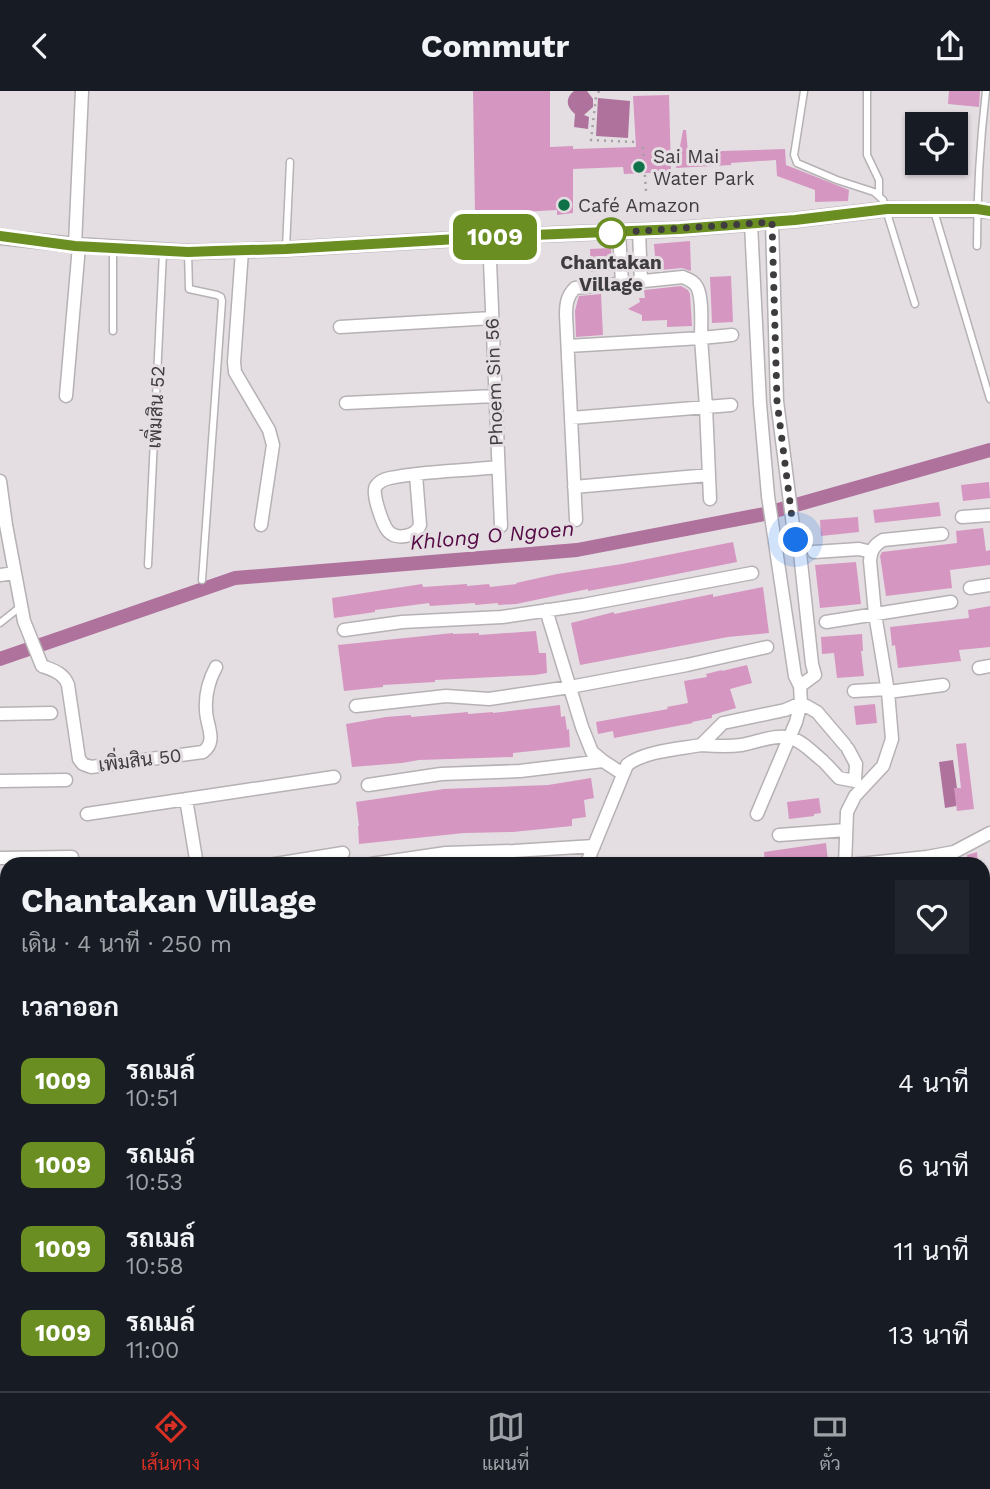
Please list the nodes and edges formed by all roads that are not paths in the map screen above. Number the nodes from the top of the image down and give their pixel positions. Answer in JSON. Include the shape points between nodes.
{"nodes":[{"id":1,"x":82,"y":91,"type":"edge"},
{"id":2,"x":804,"y":91,"type":"edge"},
{"id":3,"x":867,"y":91,"type":"edge"},
{"id":4,"x":986,"y":91,"type":"edge"},
{"id":5,"x":290,"y":162,"type":"dead end"},
{"id":6,"x":879,"y":195,"type":"junction"},
{"id":7,"x":887,"y":209,"type":"junction"},
{"id":8,"x":933,"y":209,"type":"junction"},
{"id":9,"x":983,"y":210,"type":"edge"},
{"id":10,"x":772,"y":222,"type":"junction"},
{"id":11,"x":751,"y":224,"type":"junction"},
{"id":12,"x":639,"y":231,"type":"junction"},
{"id":13,"x":619,"y":232,"type":"junction"},
{"id":14,"x":0,"y":236,"type":"edge"},
{"id":15,"x":489,"y":237,"type":"junction"},
{"id":16,"x":77,"y":246,"type":"junction"},
{"id":17,"x":977,"y":246,"type":"dead end"},
{"id":18,"x":113,"y":248,"type":"junction"},
{"id":19,"x":286,"y":249,"type":"junction"},
{"id":20,"x":164,"y":250,"type":"junction"},
{"id":21,"x":242,"y":251,"type":"junction"},
{"id":22,"x":188,"y":252,"type":"junction"},
{"id":23,"x":641,"y":282,"type":"junction"},
{"id":24,"x":622,"y":283,"type":"junction"},
{"id":25,"x":915,"y":305,"type":"dead end"},
{"id":26,"x":492,"y":318,"type":"junction"},
{"id":27,"x":340,"y":327,"type":"dead end"},
{"id":28,"x":113,"y":331,"type":"dead end"},
{"id":29,"x":732,"y":335,"type":"dead end"},
{"id":30,"x":701,"y":338,"type":"junction"},
{"id":31,"x":568,"y":347,"type":"junction"},
{"id":32,"x":66,"y":396,"type":"dead end"},
{"id":33,"x":495,"y":396,"type":"junction"},
{"id":34,"x":990,"y":399,"type":"edge"},
{"id":35,"x":346,"y":403,"type":"dead end"},
{"id":36,"x":731,"y":405,"type":"dead end"},
{"id":37,"x":706,"y":407,"type":"junction"},
{"id":38,"x":571,"y":418,"type":"junction"},
{"id":39,"x":498,"y":467,"type":"junction"},
{"id":40,"x":416,"y":475,"type":"junction"},
{"id":41,"x":709,"y":475,"type":"junction"},
{"id":42,"x":0,"y":481,"type":"edge"},
{"id":43,"x":574,"y":487,"type":"junction"},
{"id":44,"x":1,"y":499,"type":"edge"},
{"id":45,"x":709,"y":499,"type":"dead end"},
{"id":46,"x":990,"y":515,"type":"edge"},
{"id":47,"x":962,"y":517,"type":"dead end"},
{"id":48,"x":576,"y":520,"type":"dead end"},
{"id":49,"x":261,"y":525,"type":"dead end"},
{"id":50,"x":500,"y":526,"type":"dead end"},
{"id":51,"x":942,"y":534,"type":"dead end"},
{"id":52,"x":814,"y":552,"type":"dead end"},
{"id":53,"x":871,"y":552,"type":"junction"},
{"id":54,"x":148,"y":565,"type":"dead end"},
{"id":55,"x":15,"y":573,"type":"junction"},
{"id":56,"x":752,"y":573,"type":"dead end"},
{"id":57,"x":0,"y":575,"type":"edge"},
{"id":58,"x":202,"y":580,"type":"dead end"},
{"id":59,"x":990,"y":585,"type":"edge"},
{"id":60,"x":970,"y":588,"type":"dead end"},
{"id":61,"x":951,"y":602,"type":"dead end"},
{"id":62,"x":21,"y":607,"type":"junction"},
{"id":63,"x":546,"y":610,"type":"junction"},
{"id":64,"x":875,"y":614,"type":"junction"},
{"id":65,"x":825,"y":622,"type":"dead end"},
{"id":66,"x":0,"y":623,"type":"edge"},
{"id":67,"x":344,"y":629,"type":"dead end"},
{"id":68,"x":767,"y":647,"type":"dead end"},
{"id":69,"x":216,"y":667,"type":"dead end"},
{"id":70,"x":943,"y":685,"type":"dead end"},
{"id":71,"x":800,"y":686,"type":"junction"},
{"id":72,"x":570,"y":687,"type":"junction"},
{"id":73,"x":888,"y":690,"type":"junction"},
{"id":74,"x":854,"y":691,"type":"dead end"},
{"id":75,"x":800,"y":703,"type":"junction"},
{"id":76,"x":356,"y":706,"type":"dead end"},
{"id":77,"x":51,"y":713,"type":"dead end"},
{"id":78,"x":0,"y":714,"type":"edge"},
{"id":79,"x":789,"y":737,"type":"junction"},
{"id":80,"x":701,"y":745,"type":"junction"},
{"id":81,"x":603,"y":761,"type":"junction"},
{"id":82,"x":623,"y":774,"type":"junction"},
{"id":83,"x":334,"y":777,"type":"dead end"},
{"id":84,"x":66,"y":780,"type":"dead end"},
{"id":85,"x":0,"y":781,"type":"edge"},
{"id":86,"x":859,"y":784,"type":"junction"},
{"id":87,"x":368,"y":785,"type":"dead end"},
{"id":88,"x":186,"y":799,"type":"junction"},
{"id":89,"x":87,"y":814,"type":"dead end"},
{"id":90,"x":757,"y":814,"type":"dead end"},
{"id":91,"x":846,"y":830,"type":"junction"},
{"id":92,"x":990,"y":834,"type":"edge"},
{"id":93,"x":779,"y":835,"type":"dead end"},
{"id":94,"x":594,"y":846,"type":"junction"},
{"id":95,"x":343,"y":853,"type":"dead end"},
{"id":96,"x":72,"y":856,"type":"dead end"},
{"id":97,"x":0,"y":857,"type":"edge"},
{"id":98,"x":196,"y":857,"type":"edge"},
{"id":99,"x":318,"y":857,"type":"edge"},
{"id":100,"x":419,"y":857,"type":"edge"},
{"id":101,"x":589,"y":857,"type":"edge"},
{"id":102,"x":848,"y":857,"type":"edge"},
{"id":103,"x":927,"y":857,"type":"edge"}],
"edges":[{"from":1,"to":16,"type":"street"},
{"from":2,"to":6,"type":"lane","via":[[794,155],[797,163]]},
{"from":3,"to":6,"type":"lane","via":[[867,155],[879,180]]},
{"from":4,"to":9,"type":"lane","via":[[981,136]]},
{"from":5,"to":19,"type":"lane"},
{"from":6,"to":7,"type":"lane"},
{"from":7,"to":8,"type":"street"},
{"from":7,"to":10,"type":"street"},
{"from":7,"to":25,"type":"lane"},
{"from":8,"to":9,"type":"street"},
{"from":8,"to":34,"type":"lane"},
{"from":9,"to":17,"type":"lane"},
{"from":10,"to":11,"type":"street"},
{"from":10,"to":71,"type":"street","via":[[777,401],[815,675]]},
{"from":11,"to":12,"type":"street"},
{"from":11,"to":71,"type":"street","via":[[768,496],[794,677]]},
{"from":12,"to":13,"type":"street"},
{"from":12,"to":23,"type":"street"},
{"from":13,"to":15,"type":"street"},
{"from":13,"to":24,"type":"street"},
{"from":14,"to":16,"type":"street"},
{"from":15,"to":19,"type":"street"},
{"from":15,"to":26,"type":"street","name":"Phoem Sin 56"},
{"from":16,"to":18,"type":"street"},
{"from":16,"to":32,"type":"street"},
{"from":18,"to":20,"type":"street"},
{"from":18,"to":28,"type":"lane"},
{"from":19,"to":21,"type":"street"},
{"from":20,"to":22,"type":"street"},
{"from":20,"to":54,"type":"lane","name":"เพิ่มสิน 52"},
{"from":21,"to":22,"type":"street"},
{"from":21,"to":49,"type":"street","via":[[235,372],[273,445]]},
{"from":22,"to":58,"type":"lane","via":[[189,289],[217,295],[222,301]]},
{"from":23,"to":24,"type":"street"},
{"from":23,"to":30,"type":"street","via":[[692,281],[700,296]]},
{"from":24,"to":31,"type":"street","via":[[575,288],[570,293],[566,305]]},
{"from":26,"to":27,"type":"street"},
{"from":26,"to":33,"type":"street","name":"Phoem Sin 56"},
{"from":29,"to":30,"type":"street"},
{"from":30,"to":31,"type":"street"},
{"from":30,"to":37,"type":"street"},
{"from":31,"to":38,"type":"street"},
{"from":33,"to":35,"type":"street"},
{"from":33,"to":39,"type":"street","name":"Phoem Sin 56"},
{"from":36,"to":37,"type":"street"},
{"from":37,"to":38,"type":"street"},
{"from":37,"to":41,"type":"street"},
{"from":38,"to":43,"type":"street"},
{"from":39,"to":40,"type":"street"},
{"from":39,"to":50,"type":"street","name":"Phoem Sin 56"},
{"from":40,"to":40,"type":"street","via":[[420,525],[413,534],[394,534],[388,531],[373,492],[387,478]]},
{"from":41,"to":43,"type":"street"},
{"from":41,"to":45,"type":"street"},
{"from":42,"to":44,"type":"street","name":"เพิ่มสิน 50"},
{"from":43,"to":48,"type":"street"},
{"from":44,"to":55,"type":"street","name":"เพิ่มสิน 50"},
{"from":46,"to":47,"type":"street"},
{"from":51,"to":53,"type":"street","via":[[883,540]]},
{"from":52,"to":53,"type":"street"},
{"from":53,"to":64,"type":"street"},
{"from":55,"to":57,"type":"street"},
{"from":55,"to":62,"type":"street","name":"เพิ่มสิน 50"},
{"from":56,"to":63,"type":"street"},
{"from":59,"to":60,"type":"street"},
{"from":61,"to":64,"type":"street"},
{"from":62,"to":66,"type":"lane"},
{"from":62,"to":69,"type":"street","name":"เพิ่มสิน 50","via":[[42,666],[65,678],[79,759],[91,767],[208,748],[209,680]]},
{"from":63,"to":67,"type":"street"},
{"from":63,"to":72,"type":"street"},
{"from":64,"to":65,"type":"street"},
{"from":64,"to":73,"type":"street"},
{"from":68,"to":72,"type":"street"},
{"from":70,"to":73,"type":"street"},
{"from":71,"to":75,"type":"street"},
{"from":72,"to":76,"type":"street","via":[[489,699],[446,696]]},
{"from":72,"to":81,"type":"street","via":[[592,752]]},
{"from":73,"to":74,"type":"street"},
{"from":73,"to":86,"type":"street","via":[[892,739],[883,766]]},
{"from":75,"to":79,"type":"street"},
{"from":75,"to":80,"type":"street","via":[[723,723]]},
{"from":75,"to":86,"type":"street","via":[[817,712],[846,747],[856,764]]},
{"from":77,"to":78,"type":"street"},
{"from":79,"to":80,"type":"street","via":[[720,747]]},
{"from":79,"to":86,"type":"street","via":[[839,778]]},
{"from":79,"to":90,"type":"street"},
{"from":80,"to":82,"type":"street","via":[[635,759]]},
{"from":81,"to":82,"type":"street"},
{"from":81,"to":87,"type":"street"},
{"from":82,"to":94,"type":"street"},
{"from":83,"to":88,"type":"street"},
{"from":84,"to":85,"type":"street"},
{"from":86,"to":91,"type":"street","via":[[847,812]]},
{"from":88,"to":89,"type":"street"},
{"from":88,"to":98,"type":"street"},
{"from":91,"to":93,"type":"street"},
{"from":91,"to":102,"type":"street"},
{"from":92,"to":103,"type":"street","via":[[954,852]]},
{"from":94,"to":100,"type":"street"},
{"from":94,"to":101,"type":"street"},
{"from":95,"to":99,"type":"street"},
{"from":96,"to":97,"type":"street"}]}
